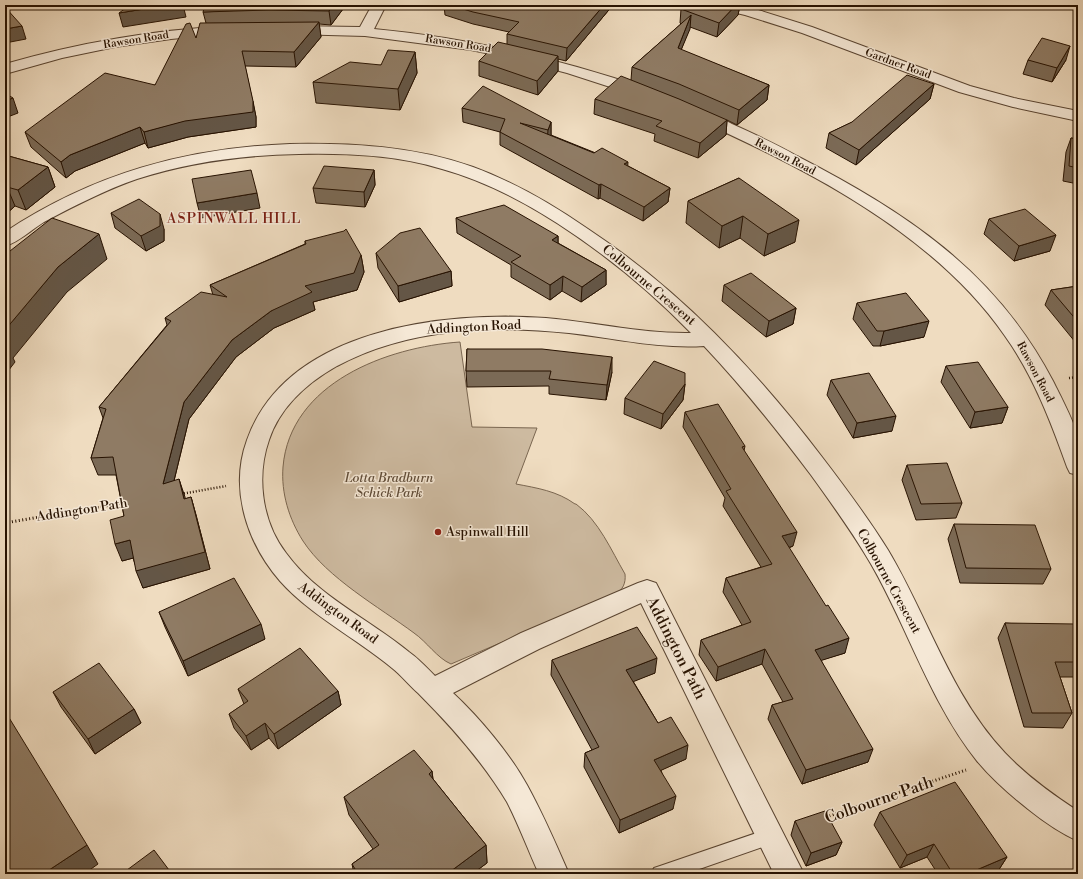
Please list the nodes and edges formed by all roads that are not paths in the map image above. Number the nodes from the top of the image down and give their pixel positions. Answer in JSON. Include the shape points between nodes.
{"nodes":[{"id":1,"x":379,"y":5,"type":"edge"},
{"id":2,"x":720,"y":5,"type":"edge"},
{"id":3,"x":278,"y":29,"type":"edge"},
{"id":4,"x":243,"y":30,"type":"edge"},
{"id":5,"x":365,"y":32,"type":"junction"},
{"id":6,"x":5,"y":69,"type":"edge"},
{"id":7,"x":655,"y":97,"type":"edge"},
{"id":8,"x":684,"y":109,"type":"edge"},
{"id":9,"x":1078,"y":116,"type":"edge"},
{"id":10,"x":5,"y":240,"type":"edge"},
{"id":11,"x":710,"y":339,"type":"junction"},
{"id":12,"x":1078,"y":468,"type":"edge"},
{"id":13,"x":433,"y":690,"type":"junction"},
{"id":14,"x":1078,"y":827,"type":"edge"},
{"id":15,"x":771,"y":836,"type":"junction"},
{"id":16,"x":554,"y":874,"type":"edge"},
{"id":17,"x":660,"y":874,"type":"edge"},
{"id":18,"x":789,"y":874,"type":"edge"}],
"edges":[{"from":1,"to":5,"type":"street"},
{"from":2,"to":9,"type":"street","name":"Gardner Road","via":[[807,31],[999,99]]},
{"from":3,"to":5,"type":"street","name":"Rawson Road"},
{"from":4,"to":6,"type":"street","name":"Rawson Road","via":[[182,33],[124,41],[57,54]]},
{"from":5,"to":7,"type":"street","name":"Rawson Road","via":[[470,45],[522,56],[584,72]]},
{"from":8,"to":12,"type":"street","name":"Rawson Road","via":[[764,145],[863,199],[921,237],[956,268],[1000,315],[1026,351],[1066,434]]},
{"from":10,"to":11,"type":"street","name":"Colbourne Crescent","via":[[54,209],[96,188],[139,173],[194,160],[245,151],[300,148],[408,156],[447,164],[476,174],[504,185],[533,201],[618,257]]},
{"from":11,"to":13,"type":"street","name":"Addington Road","via":[[671,341],[593,329],[534,324],[425,329],[369,344],[323,364],[296,384],[274,407],[257,439],[250,477],[257,521],[270,549],[302,588],[401,660]]},
{"from":11,"to":14,"type":"street","name":"Colbourne Crescent","via":[[780,419],[863,531],[897,591],[943,683],[987,752],[1019,784],[1047,807]]},
{"from":13,"to":15,"type":"street","name":"Addington Path","via":[[530,641],[647,590]]},
{"from":13,"to":16,"type":"street","name":"Addington Road","via":[[456,713],[506,776],[529,817]]},
{"from":15,"to":17,"type":"lane"},
{"from":15,"to":18,"type":"street","name":"Addington Path"}]}
